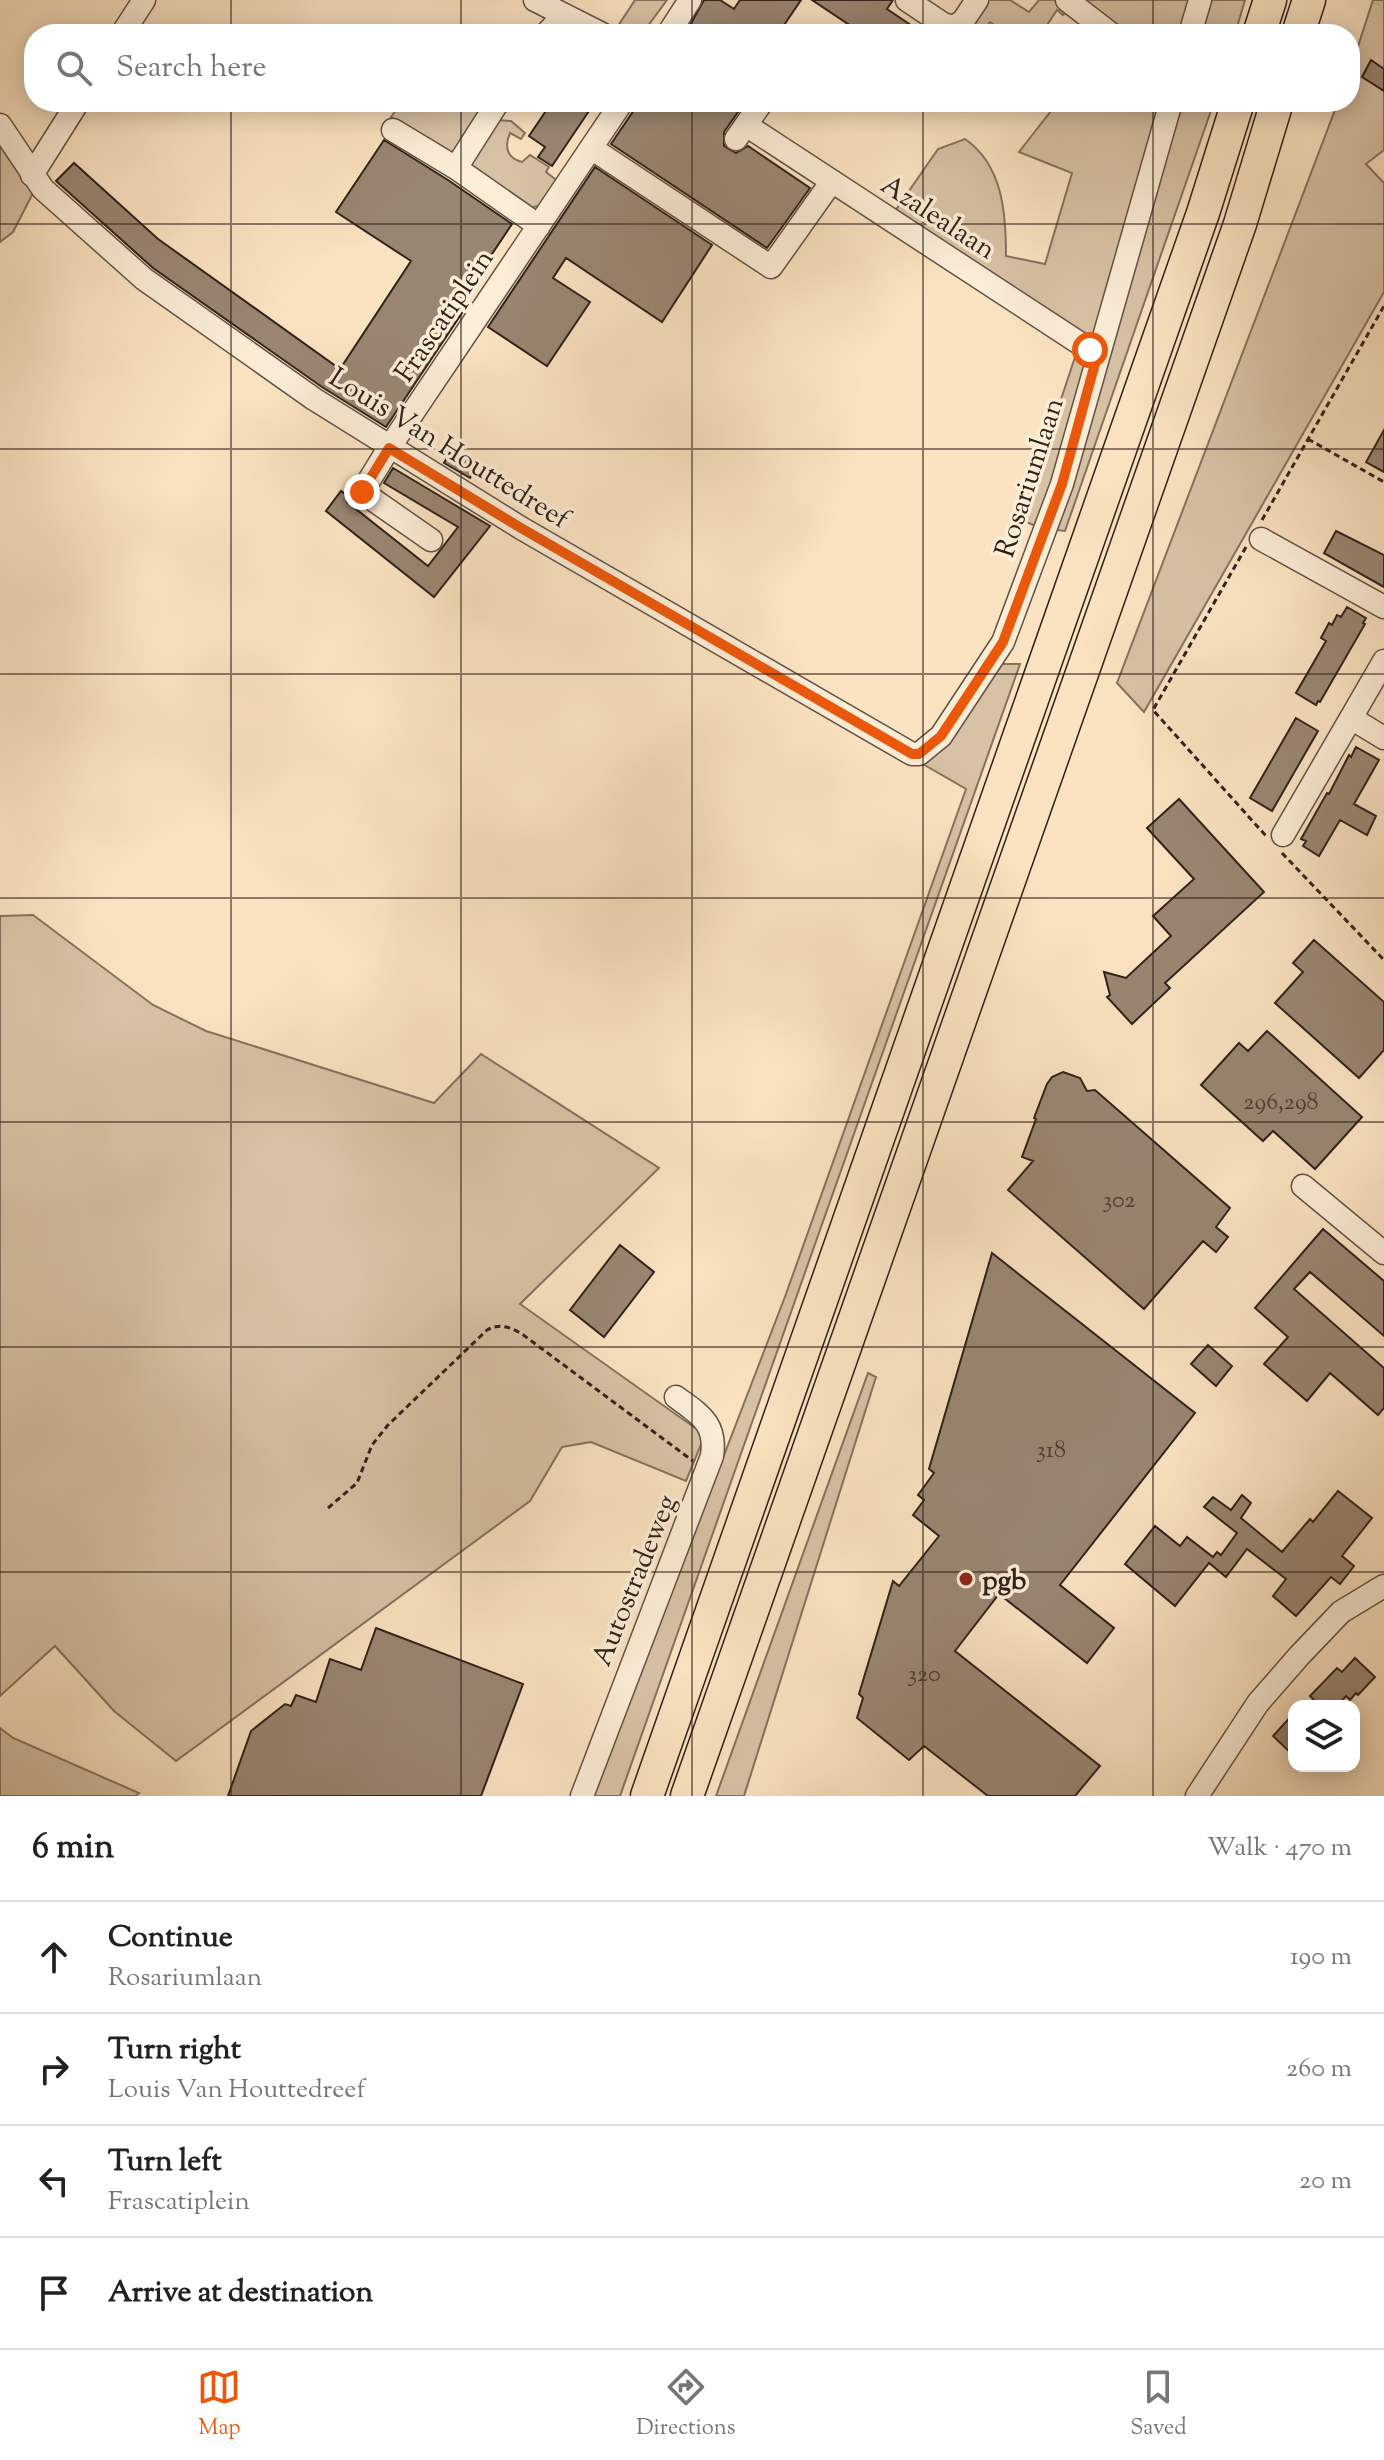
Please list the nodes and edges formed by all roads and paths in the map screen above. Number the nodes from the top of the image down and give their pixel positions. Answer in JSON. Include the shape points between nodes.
{"nodes":[{"id":1,"x":144,"y":0,"type":"edge"},
{"id":2,"x":535,"y":0,"type":"edge"},
{"id":3,"x":690,"y":0,"type":"edge"},
{"id":4,"x":907,"y":0,"type":"edge"},
{"id":5,"x":977,"y":0,"type":"edge"},
{"id":6,"x":1067,"y":0,"type":"edge"},
{"id":7,"x":1200,"y":0,"type":"edge"},
{"id":8,"x":1270,"y":0,"type":"edge"},
{"id":9,"x":1309,"y":0,"type":"edge"},
{"id":10,"x":567,"y":17,"type":"junction"},
{"id":11,"x":128,"y":24,"type":"edge"},
{"id":12,"x":555,"y":24,"type":"edge"},
{"id":13,"x":581,"y":24,"type":"edge"},
{"id":14,"x":674,"y":24,"type":"edge"},
{"id":15,"x":943,"y":24,"type":"edge"},
{"id":16,"x":958,"y":24,"type":"edge"},
{"id":17,"x":1098,"y":24,"type":"edge"},
{"id":18,"x":1193,"y":24,"type":"edge"},
{"id":19,"x":1262,"y":24,"type":"edge"},
{"id":20,"x":1301,"y":24,"type":"edge"},
{"id":21,"x":72,"y":112,"type":"edge"},
{"id":22,"x":492,"y":112,"type":"edge"},
{"id":23,"x":615,"y":112,"type":"edge"},
{"id":24,"x":755,"y":112,"type":"edge"},
{"id":25,"x":1168,"y":112,"type":"edge"},
{"id":26,"x":1235,"y":112,"type":"edge"},
{"id":27,"x":1274,"y":112,"type":"edge"},
{"id":28,"x":0,"y":125,"type":"edge"},
{"id":29,"x":393,"y":130,"type":"dead end"},
{"id":30,"x":591,"y":148,"type":"junction"},
{"id":31,"x":456,"y":168,"type":"junction"},
{"id":32,"x":32,"y":175,"type":"junction"},
{"id":33,"x":832,"y":181,"type":"junction"},
{"id":34,"x":539,"y":226,"type":"junction"},
{"id":35,"x":1384,"y":306,"type":"edge"},
{"id":36,"x":1096,"y":360,"type":"junction"},
{"id":37,"x":1308,"y":439,"type":"junction"},
{"id":38,"x":389,"y":448,"type":"junction"},
{"id":39,"x":1384,"y":482,"type":"edge"},
{"id":40,"x":1256,"y":536,"type":"junction"},
{"id":41,"x":431,"y":540,"type":"dead end"},
{"id":42,"x":1384,"y":607,"type":"edge"},
{"id":43,"x":1384,"y":661,"type":"edge"},
{"id":44,"x":1351,"y":718,"type":"junction"},
{"id":45,"x":1384,"y":738,"type":"edge"},
{"id":46,"x":919,"y":754,"type":"joint"},
{"id":47,"x":1275,"y":839,"type":"junction"},
{"id":48,"x":1384,"y":960,"type":"edge"},
{"id":49,"x":1303,"y":1186,"type":"dead end"},
{"id":50,"x":1384,"y":1253,"type":"edge"},
{"id":51,"x":676,"y":1397,"type":"dead end"},
{"id":52,"x":700,"y":1466,"type":"dead end"},
{"id":53,"x":328,"y":1508,"type":"dead end"},
{"id":54,"x":1384,"y":1586,"type":"edge"},
{"id":55,"x":582,"y":1796,"type":"edge"},
{"id":56,"x":647,"y":1796,"type":"edge"},
{"id":57,"x":687,"y":1796,"type":"edge"},
{"id":58,"x":1197,"y":1796,"type":"edge"}],
"edges":[{"from":1,"to":11,"type":"street"},
{"from":2,"to":10,"type":"street"},
{"from":3,"to":14,"type":"street"},
{"from":4,"to":15,"type":"street"},
{"from":5,"to":16,"type":"street"},
{"from":6,"to":17,"type":"street"},
{"from":7,"to":18,"type":"street"},
{"from":8,"to":19,"type":"highway"},
{"from":9,"to":20,"type":"highway"},
{"from":10,"to":12,"type":"street"},
{"from":10,"to":13,"type":"street"},
{"from":21,"to":32,"type":"street"},
{"from":22,"to":31,"type":"street"},
{"from":23,"to":30,"type":"street","name":"Frascatiplein"},
{"from":24,"to":33,"type":"street","name":"Azalealaan","via":[[741,132]]},
{"from":25,"to":36,"type":"street","name":"Rosariumlaan"},
{"from":26,"to":56,"type":"highway"},
{"from":27,"to":57,"type":"highway","via":[[1240,224]]},
{"from":28,"to":32,"type":"street","name":"Louis Van Houttedreef"},
{"from":29,"to":31,"type":"street"},
{"from":30,"to":33,"type":"street","via":[[771,267]]},
{"from":30,"to":34,"type":"street","name":"Frascatiplein"},
{"from":31,"to":34,"type":"street"},
{"from":32,"to":38,"type":"street","name":"Louis Van Houttedreef","via":[[144,279]]},
{"from":33,"to":36,"type":"street","name":"Azalealaan","via":[[1090,350]]},
{"from":34,"to":38,"type":"street","name":"Frascatiplein"},
{"from":35,"to":37,"type":"path"},
{"from":36,"to":46,"type":"street","name":"Rosariumlaan","via":[[1062,484],[1003,642],[941,736]]},
{"from":37,"to":39,"type":"path"},
{"from":37,"to":40,"type":"path"},
{"from":38,"to":41,"type":"street","name":"Frascatiplein","via":[[362,492]]},
{"from":38,"to":46,"type":"street","name":"Louis Van Houttedreef"},
{"from":40,"to":42,"type":"street"},
{"from":40,"to":47,"type":"path","via":[[1153,710]]},
{"from":43,"to":44,"type":"street"},
{"from":44,"to":45,"type":"street"},
{"from":44,"to":47,"type":"street"},
{"from":47,"to":48,"type":"path"},
{"from":49,"to":50,"type":"street"},
{"from":51,"to":55,"type":"street","name":"Autostradeweg","via":[[707,1420],[712,1456]]},
{"from":52,"to":53,"type":"path","via":[[522,1334],[499,1326],[487,1330],[388,1425],[372,1445],[357,1483]]},
{"from":54,"to":58,"type":"street","via":[[1341,1612],[1299,1656],[1258,1703]]}]}
